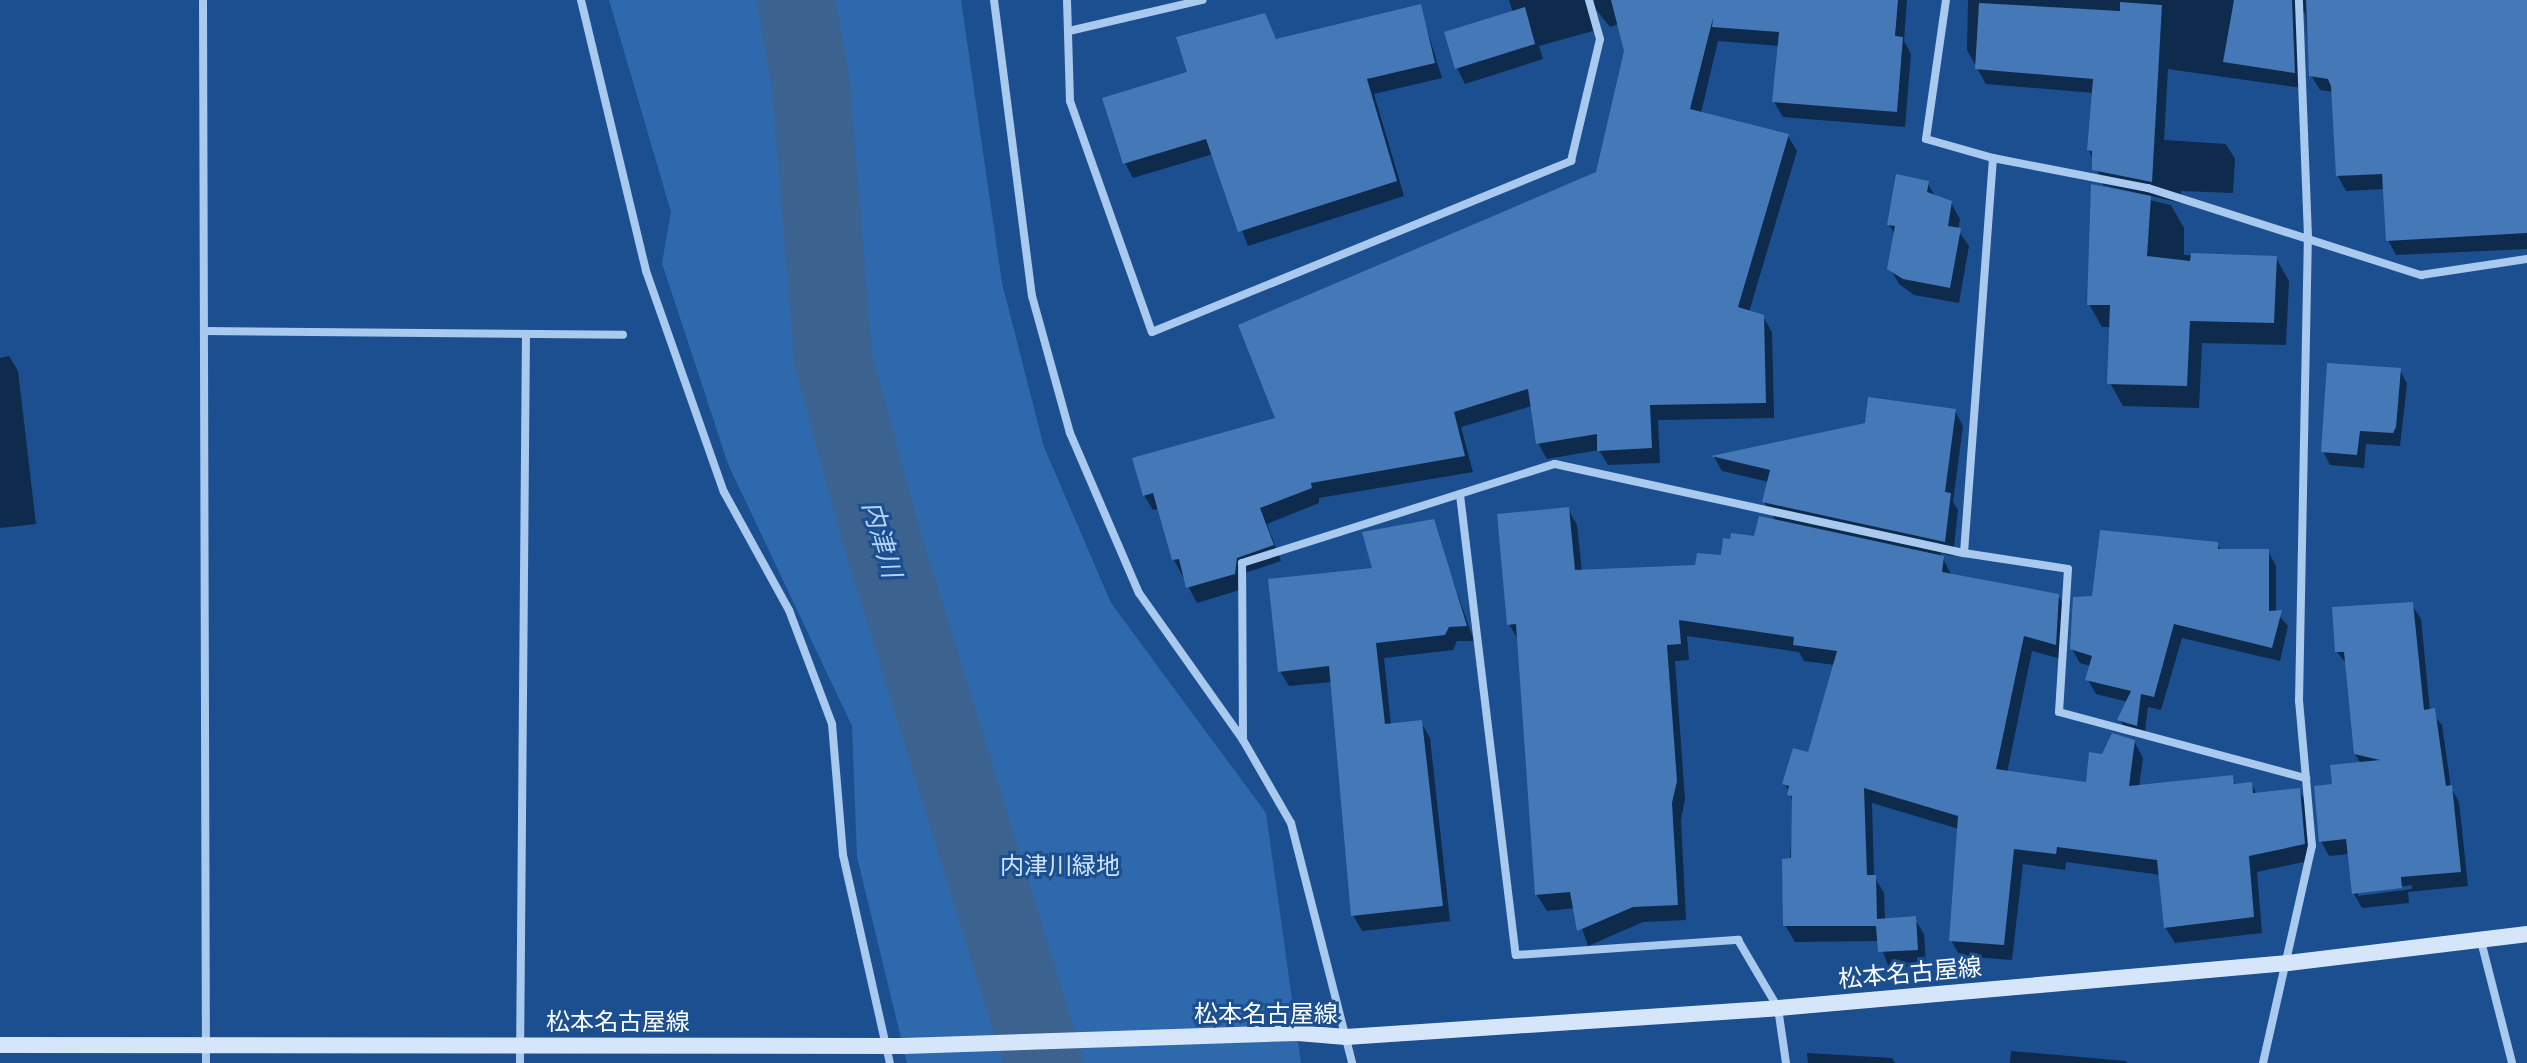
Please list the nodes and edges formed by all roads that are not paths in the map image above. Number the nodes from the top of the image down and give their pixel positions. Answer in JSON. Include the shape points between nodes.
{"nodes":[{"id":1,"x":203,"y":0,"type":"edge"},
{"id":2,"x":581,"y":0,"type":"edge"},
{"id":3,"x":994,"y":0,"type":"edge"},
{"id":4,"x":1067,"y":0,"type":"edge"},
{"id":5,"x":1202,"y":0,"type":"edge"},
{"id":6,"x":1589,"y":0,"type":"edge"},
{"id":7,"x":1946,"y":0,"type":"edge"},
{"id":8,"x":2299,"y":0,"type":"edge"},
{"id":9,"x":1069,"y":31,"type":"junction"},
{"id":10,"x":1993,"y":158,"type":"junction"},
{"id":11,"x":2308,"y":237,"type":"junction"},
{"id":12,"x":2527,"y":259,"type":"edge"},
{"id":13,"x":204,"y":331,"type":"junction"},
{"id":14,"x":526,"y":334,"type":"junction"},
{"id":15,"x":623,"y":335,"type":"dead end"},
{"id":16,"x":1460,"y":495,"type":"junction"},
{"id":17,"x":1964,"y":553,"type":"junction"},
{"id":18,"x":1243,"y":740,"type":"junction"},
{"id":19,"x":2306,"y":778,"type":"junction"},
{"id":20,"x":2527,"y":934,"type":"edge"},
{"id":21,"x":2481,"y":941,"type":"junction"},
{"id":22,"x":2288,"y":963,"type":"junction"},
{"id":23,"x":1778,"y":1008,"type":"junction"},
{"id":24,"x":1346,"y":1037,"type":"junction"},
{"id":25,"x":0,"y":1045,"type":"edge"},
{"id":26,"x":206,"y":1045,"type":"junction"},
{"id":27,"x":520,"y":1045,"type":"junction"},
{"id":28,"x":884,"y":1046,"type":"junction"},
{"id":29,"x":206,"y":1063,"type":"edge"},
{"id":30,"x":520,"y":1063,"type":"edge"},
{"id":31,"x":890,"y":1063,"type":"edge"},
{"id":32,"x":1352,"y":1063,"type":"edge"},
{"id":33,"x":1786,"y":1063,"type":"edge"},
{"id":34,"x":2263,"y":1063,"type":"edge"},
{"id":35,"x":2512,"y":1063,"type":"edge"}],
"edges":[{"from":1,"to":13,"type":"street"},
{"from":2,"to":28,"type":"street","via":[[646,271],[724,492],[789,610],[832,724],[843,855]]},
{"from":3,"to":18,"type":"street","via":[[1032,296],[1070,433],[1139,593]]},
{"from":4,"to":9,"type":"street"},
{"from":5,"to":9,"type":"street"},
{"from":6,"to":9,"type":"street","via":[[1600,39],[1571,161],[1152,332],[1070,101]]},
{"from":7,"to":10,"type":"street","via":[[1926,139]]},
{"from":8,"to":11,"type":"street"},
{"from":10,"to":11,"type":"street","via":[[2148,188]]},
{"from":10,"to":17,"type":"street"},
{"from":11,"to":12,"type":"street","via":[[2421,275]]},
{"from":11,"to":19,"type":"street","via":[[2299,701]]},
{"from":13,"to":14,"type":"street"},
{"from":13,"to":26,"type":"street"},
{"from":14,"to":15,"type":"street"},
{"from":14,"to":27,"type":"street"},
{"from":16,"to":17,"type":"street","via":[[1555,464]]},
{"from":16,"to":18,"type":"street","via":[[1242,563]]},
{"from":16,"to":23,"type":"street","via":[[1516,955],[1738,940]]},
{"from":17,"to":19,"type":"street","via":[[2068,569],[2059,712]]},
{"from":18,"to":24,"type":"street","via":[[1291,823]]},
{"from":19,"to":22,"type":"street","via":[[2312,846]]},
{"from":20,"to":21,"type":"main road","name":"松本名古屋線"},
{"from":21,"to":22,"type":"main road","name":"松本名古屋線"},
{"from":21,"to":35,"type":"street"},
{"from":22,"to":23,"type":"main road","name":"松本名古屋線"},
{"from":22,"to":34,"type":"street"},
{"from":23,"to":24,"type":"main road","name":"松本名古屋線"},
{"from":23,"to":33,"type":"street"},
{"from":24,"to":28,"type":"main road","name":"松本名古屋線","via":[[1298,1033]]},
{"from":24,"to":32,"type":"street"},
{"from":25,"to":26,"type":"main road","name":"松本名古屋線"},
{"from":26,"to":27,"type":"main road","name":"松本名古屋線"},
{"from":26,"to":29,"type":"street"},
{"from":27,"to":28,"type":"main road","name":"松本名古屋線"},
{"from":27,"to":30,"type":"street"},
{"from":28,"to":31,"type":"street"}]}
